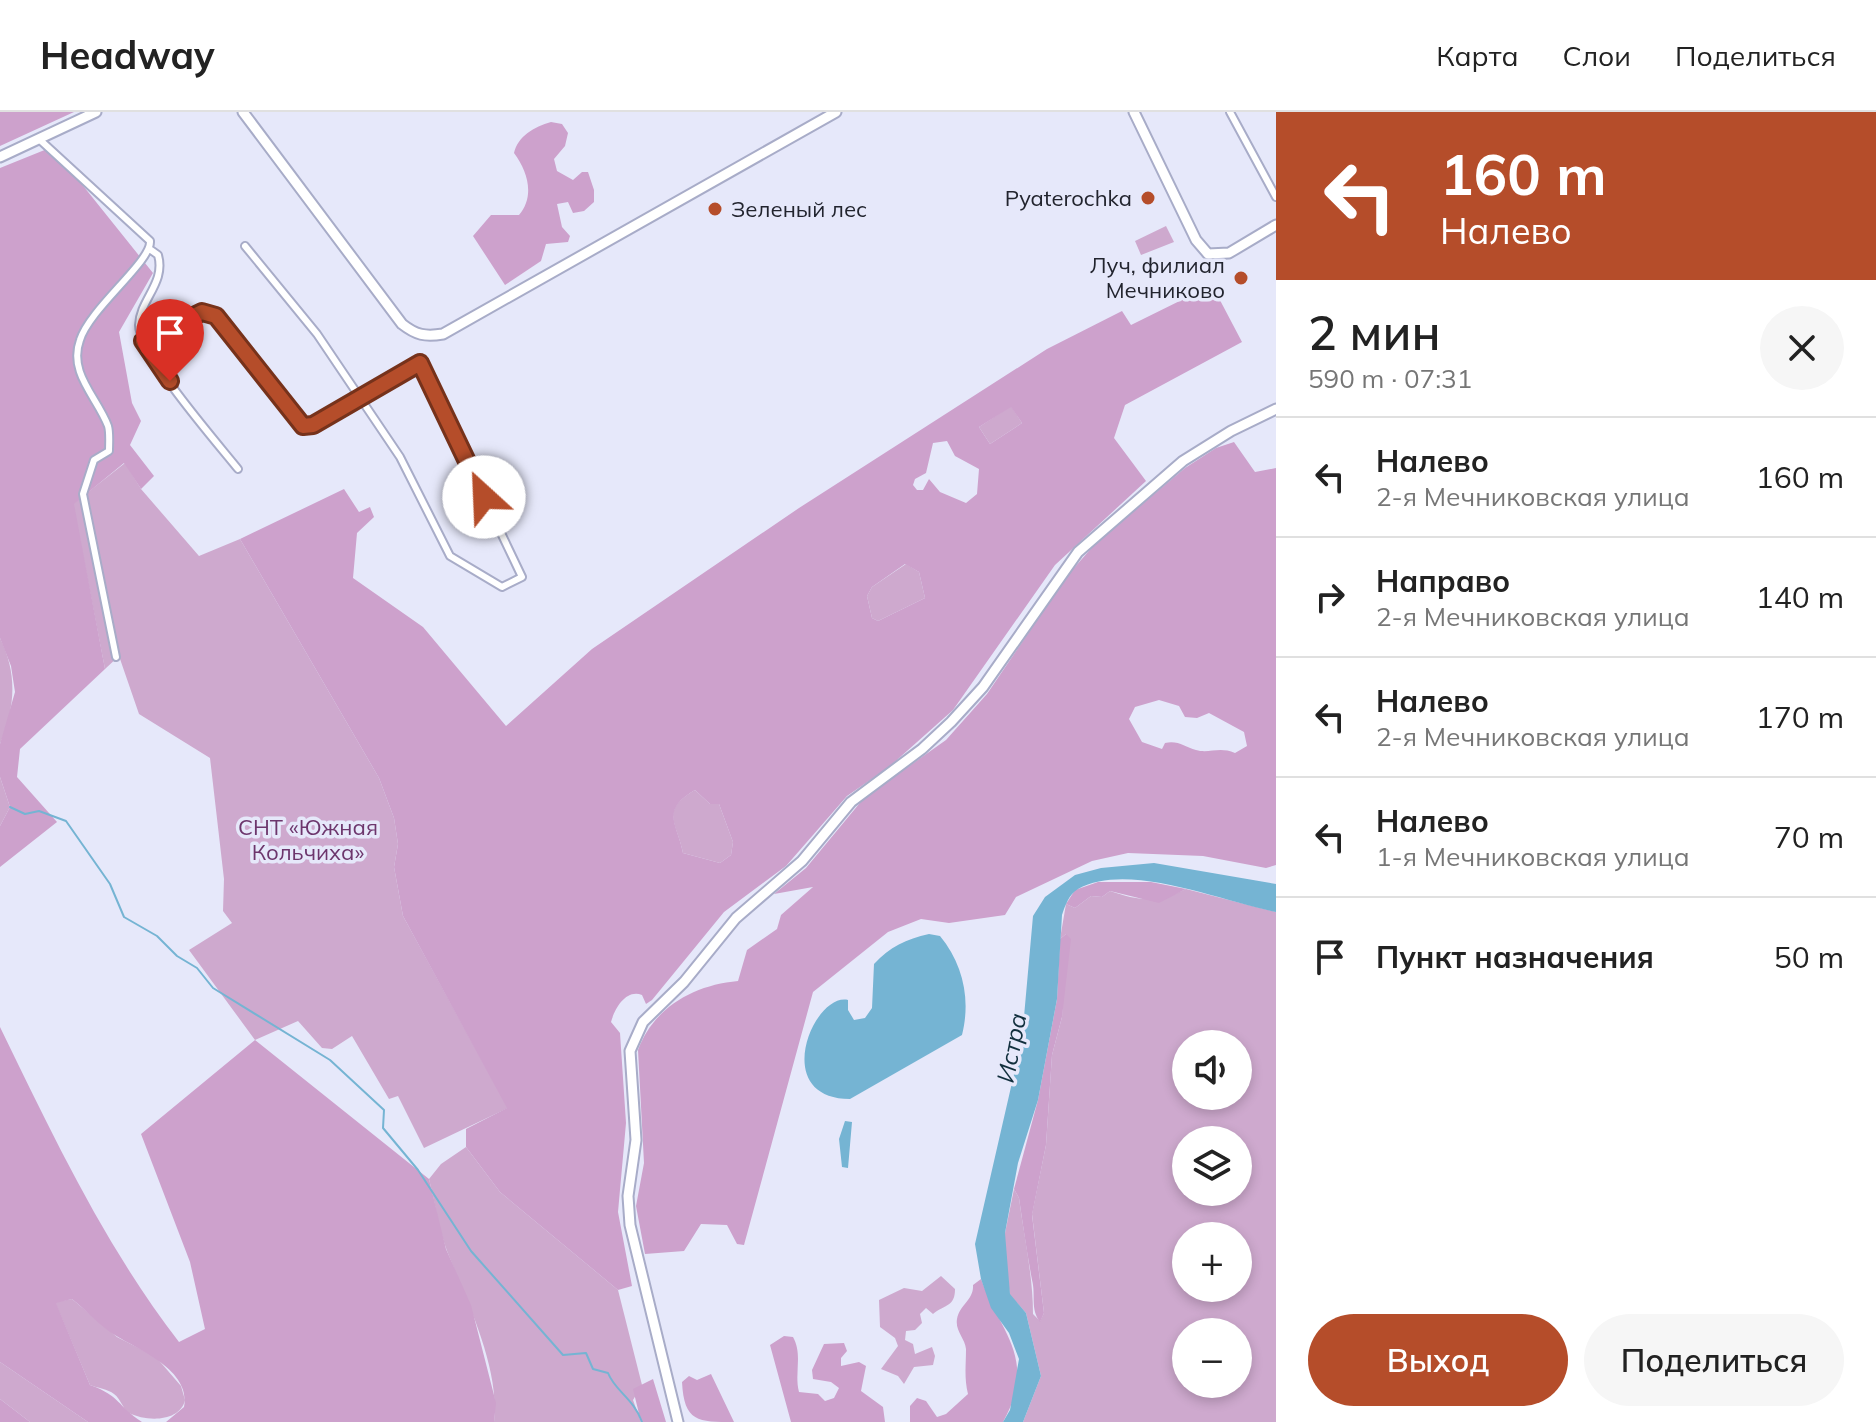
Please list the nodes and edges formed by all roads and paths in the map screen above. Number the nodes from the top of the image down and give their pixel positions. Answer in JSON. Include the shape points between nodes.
{"nodes":[{"id":1,"x":96,"y":112,"type":"edge"},
{"id":2,"x":243,"y":112,"type":"edge"},
{"id":3,"x":836,"y":112,"type":"edge"},
{"id":4,"x":1134,"y":112,"type":"edge"},
{"id":5,"x":1230,"y":112,"type":"edge"},
{"id":6,"x":39,"y":139,"type":"junction"},
{"id":7,"x":0,"y":157,"type":"edge"},
{"id":8,"x":1276,"y":197,"type":"edge"},
{"id":9,"x":1276,"y":225,"type":"edge"},
{"id":10,"x":245,"y":246,"type":"dead end"},
{"id":11,"x":151,"y":250,"type":"junction"},
{"id":12,"x":143,"y":341,"type":"junction"},
{"id":13,"x":359,"y":399,"type":"junction"},
{"id":14,"x":1276,"y":409,"type":"edge"},
{"id":15,"x":238,"y":469,"type":"dead end"},
{"id":16,"x":116,"y":657,"type":"dead end"},
{"id":17,"x":678,"y":1422,"type":"edge"}],
"edges":[{"from":1,"to":6,"type":"main road"},
{"from":2,"to":3,"type":"main road","via":[[402,324],[427,337],[443,334]]},
{"from":4,"to":9,"type":"main road","via":[[1196,240],[1208,254],[1229,253]]},
{"from":5,"to":8,"type":"street"},
{"from":6,"to":7,"type":"main road"},
{"from":6,"to":11,"type":"street","via":[[146,235]]},
{"from":10,"to":13,"type":"street","via":[[317,334]]},
{"from":11,"to":12,"type":"street","via":[[162,268],[139,325]]},
{"from":11,"to":16,"type":"street","via":[[100,304],[76,353],[78,369],[109,428],[109,451],[94,460],[83,494]]},
{"from":12,"to":13,"type":"street","via":[[209,311],[303,426]]},
{"from":12,"to":15,"type":"street"},
{"from":13,"to":13,"type":"street","via":[[420,363],[522,577],[502,587],[450,556],[402,460]]},
{"from":14,"to":17,"type":"main road","via":[[1183,461],[1087,543],[1060,573],[983,687],[951,722],[851,802],[802,861],[736,918],[643,1022],[630,1051],[636,1140],[628,1196],[630,1225]]}]}
